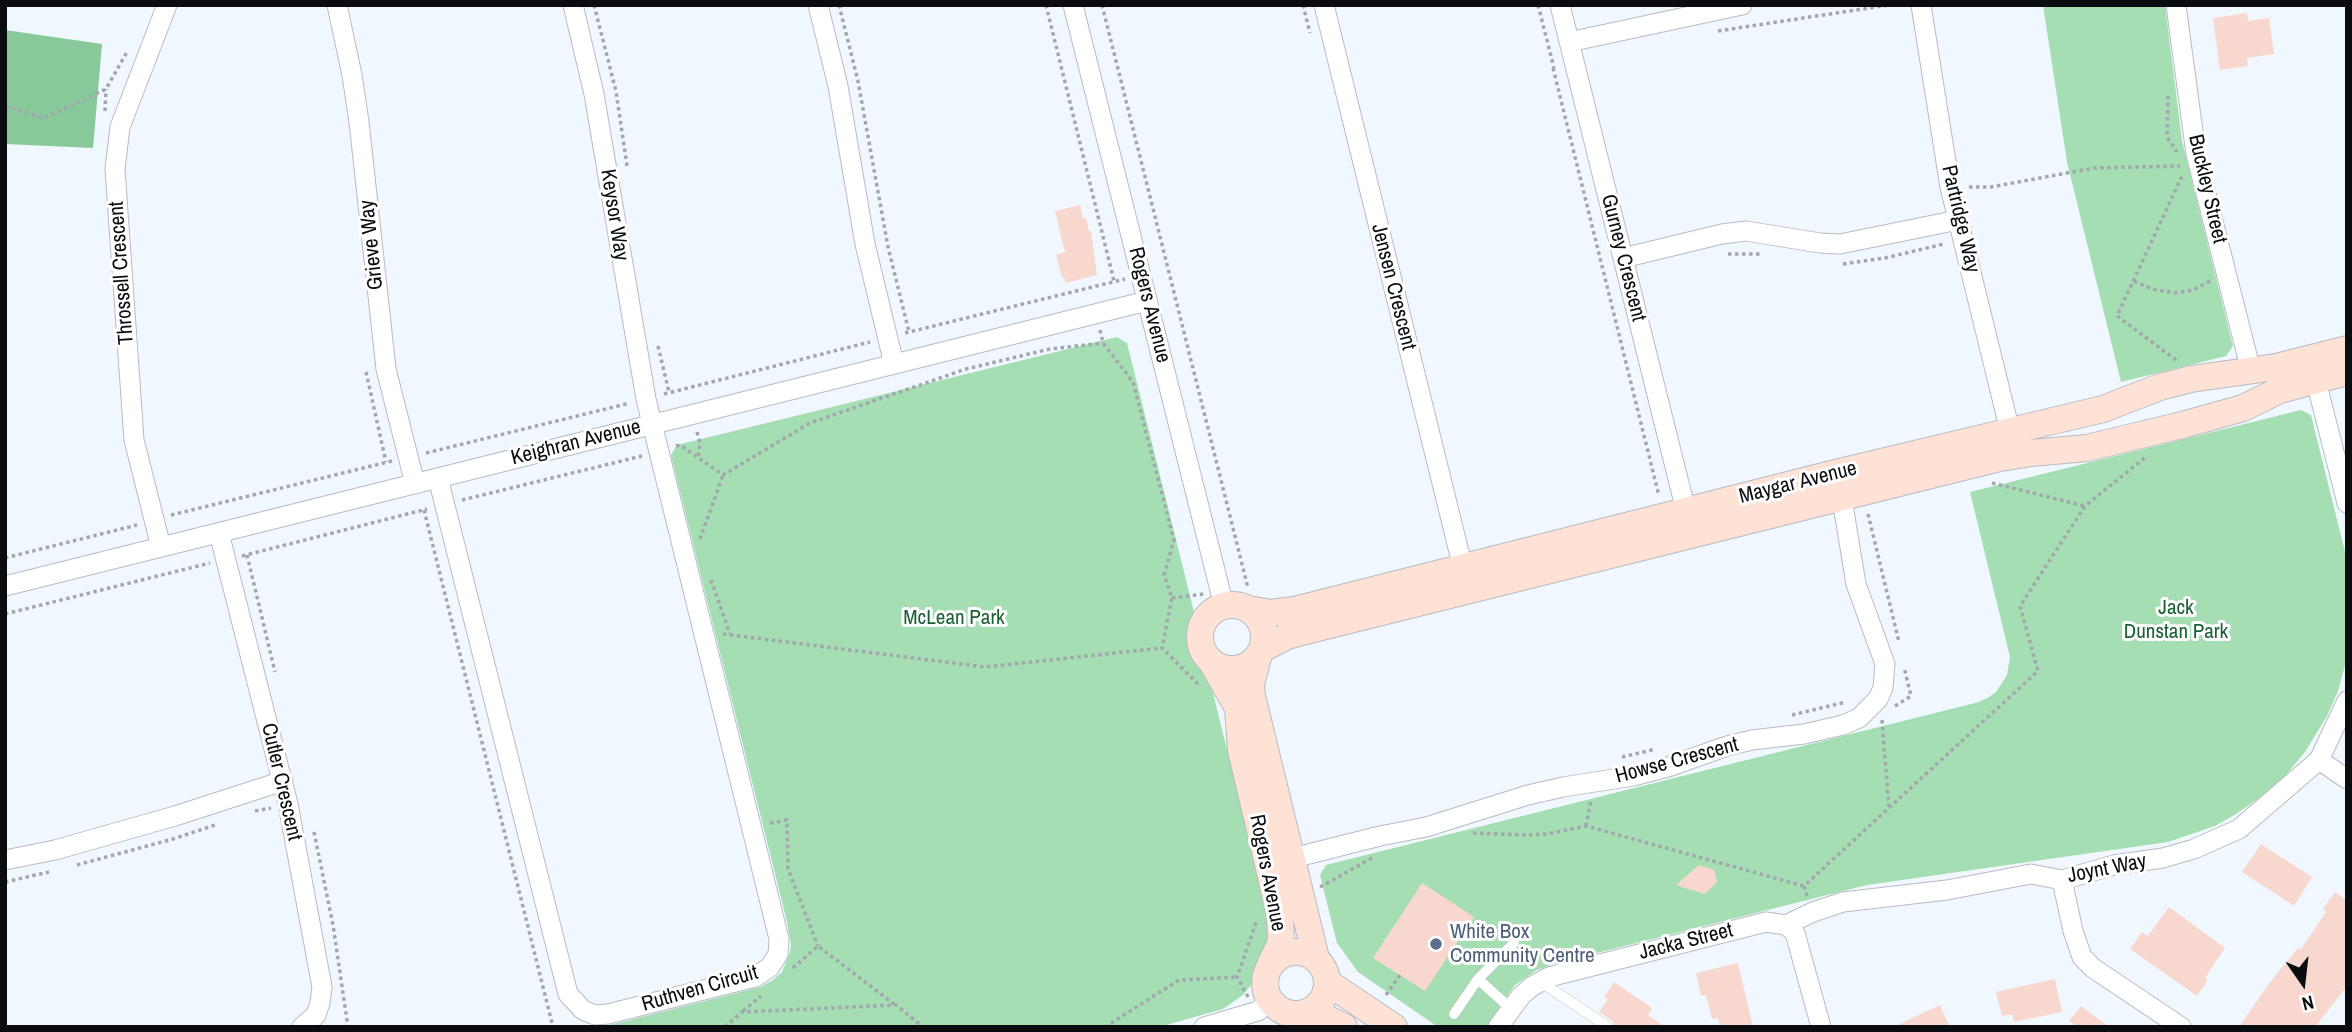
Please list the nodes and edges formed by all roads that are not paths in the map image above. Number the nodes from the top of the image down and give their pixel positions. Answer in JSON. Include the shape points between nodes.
{"nodes":[{"id":1,"x":167,"y":5,"type":"edge"},
{"id":2,"x":337,"y":5,"type":"edge"},
{"id":3,"x":573,"y":5,"type":"edge"},
{"id":4,"x":818,"y":5,"type":"edge"},
{"id":5,"x":1073,"y":5,"type":"edge"},
{"id":6,"x":1324,"y":5,"type":"edge"},
{"id":7,"x":1560,"y":5,"type":"edge"},
{"id":8,"x":1742,"y":5,"type":"edge"},
{"id":9,"x":1921,"y":5,"type":"edge"},
{"id":10,"x":2176,"y":5,"type":"edge"},
{"id":11,"x":1569,"y":42,"type":"junction"},
{"id":12,"x":1948,"y":222,"type":"junction"},
{"id":13,"x":1625,"y":267,"type":"junction"},
{"id":14,"x":1147,"y":301,"type":"junction"},
{"id":15,"x":2347,"y":349,"type":"edge"},
{"id":16,"x":894,"y":364,"type":"junction"},
{"id":17,"x":2313,"y":370,"type":"junction"},
{"id":18,"x":2250,"y":371,"type":"junction"},
{"id":19,"x":2347,"y":372,"type":"edge"},
{"id":20,"x":2258,"y":400,"type":"junction"},
{"id":21,"x":652,"y":424,"type":"junction"},
{"id":22,"x":2013,"y":443,"type":"junction"},
{"id":23,"x":1835,"y":473,"type":"junction"},
{"id":24,"x":438,"y":478,"type":"junction"},
{"id":25,"x":415,"y":484,"type":"junction"},
{"id":26,"x":2347,"y":503,"type":"edge"},
{"id":27,"x":1844,"y":509,"type":"junction"},
{"id":28,"x":1687,"y":512,"type":"junction"},
{"id":29,"x":219,"y":533,"type":"junction"},
{"id":30,"x":161,"y":547,"type":"junction"},
{"id":31,"x":1466,"y":579,"type":"junction"},
{"id":32,"x":5,"y":586,"type":"edge"},
{"id":33,"x":1240,"y":602,"type":"junction"},
{"id":34,"x":1261,"y":651,"type":"junction"},
{"id":35,"x":1211,"y":661,"type":"junction"},
{"id":36,"x":2347,"y":701,"type":"edge"},
{"id":37,"x":2319,"y":760,"type":"junction"},
{"id":38,"x":2347,"y":779,"type":"edge"},
{"id":39,"x":283,"y":781,"type":"junction"},
{"id":40,"x":5,"y":860,"type":"edge"},
{"id":41,"x":1280,"y":861,"type":"junction"},
{"id":42,"x":2062,"y":880,"type":"junction"},
{"id":43,"x":1288,"y":895,"type":"junction"},
{"id":44,"x":1786,"y":925,"type":"junction"},
{"id":45,"x":1514,"y":943,"type":"dead end"},
{"id":46,"x":1270,"y":965,"type":"junction"},
{"id":47,"x":1322,"y":970,"type":"junction"},
{"id":48,"x":1478,"y":979,"type":"junction"},
{"id":49,"x":1541,"y":981,"type":"junction"},
{"id":50,"x":1264,"y":1006,"type":"junction"},
{"id":51,"x":1510,"y":1008,"type":"junction"},
{"id":52,"x":1306,"y":1012,"type":"junction"},
{"id":53,"x":1454,"y":1014,"type":"dead end"},
{"id":54,"x":302,"y":1027,"type":"edge"},
{"id":55,"x":1204,"y":1027,"type":"edge"},
{"id":56,"x":1344,"y":1027,"type":"edge"},
{"id":57,"x":1394,"y":1027,"type":"edge"},
{"id":58,"x":1499,"y":1027,"type":"edge"},
{"id":59,"x":1608,"y":1027,"type":"edge"},
{"id":60,"x":1821,"y":1027,"type":"edge"},
{"id":61,"x":2181,"y":1027,"type":"edge"}],
"edges":[{"from":1,"to":30,"type":"street","name":"Throssell Crescent","via":[[120,127],[115,169],[134,440]]},
{"from":2,"to":25,"type":"street","name":"Grieve Way","via":[[359,122],[383,350]]},
{"from":3,"to":21,"type":"street","name":"Keysor Way","via":[[594,94]]},
{"from":4,"to":16,"type":"street","via":[[838,86],[865,244]]},
{"from":5,"to":14,"type":"street","name":"Rogers Avenue"},
{"from":6,"to":31,"type":"street","name":"Jensen Crescent"},
{"from":7,"to":11,"type":"street","name":"Gurney Crescent"},
{"from":8,"to":11,"type":"street"},
{"from":9,"to":12,"type":"street","name":"Partridge Way","via":[[1950,187]]},
{"from":10,"to":18,"type":"street","name":"Buckley Street","via":[[2196,154]]},
{"from":11,"to":13,"type":"street","name":"Gurney Crescent"},
{"from":12,"to":13,"type":"street","via":[[1840,244],[1746,231]]},
{"from":12,"to":22,"type":"street","name":"Partridge Way"},
{"from":13,"to":28,"type":"street","name":"Gurney Crescent"},
{"from":14,"to":16,"type":"street","name":"Keighran Avenue"},
{"from":14,"to":33,"type":"street","name":"Rogers Avenue"},
{"from":15,"to":17,"type":"street","name":"Maygar Avenue"},
{"from":16,"to":21,"type":"street","name":"Keighran Avenue"},
{"from":17,"to":18,"type":"street","name":"Maygar Avenue"},
{"from":17,"to":19,"type":"street","name":"Maygar Avenue"},
{"from":17,"to":20,"type":"street","name":"Maygar Avenue"},
{"from":17,"to":26,"type":"street"},
{"from":18,"to":20,"type":"street"},
{"from":18,"to":22,"type":"street","name":"Maygar Avenue","via":[[2173,383]]},
{"from":20,"to":22,"type":"street","name":"Maygar Avenue","via":[[2218,416],[2098,446]]},
{"from":21,"to":24,"type":"street","name":"Keighran Avenue"},
{"from":21,"to":24,"type":"street","name":"Ruthven Circuit","via":[[779,939],[778,954],[770,967],[755,977],[608,1014],[583,1010],[568,994]]},
{"from":22,"to":23,"type":"street","name":"Maygar Avenue"},
{"from":22,"to":27,"type":"street","name":"Maygar Avenue"},
{"from":23,"to":27,"type":"street"},
{"from":23,"to":28,"type":"street","name":"Maygar Avenue"},
{"from":24,"to":25,"type":"street","name":"Keighran Avenue"},
{"from":25,"to":29,"type":"street","name":"Keighran Avenue"},
{"from":27,"to":28,"type":"street","name":"Maygar Avenue"},
{"from":27,"to":41,"type":"street","name":"Howse Crescent","via":[[1856,584],[1885,664],[1883,688],[1872,708],[1859,718],[1804,734],[1727,746],[1633,776],[1528,795],[1426,827]]},
{"from":28,"to":31,"type":"street","name":"Maygar Avenue"},
{"from":29,"to":30,"type":"street","name":"Keighran Avenue"},
{"from":29,"to":39,"type":"street","name":"Cutler Crescent"},
{"from":30,"to":32,"type":"street","name":"Keighran Avenue"},
{"from":31,"to":33,"type":"street","name":"Maygar Avenue","via":[[1294,610],[1271,612]]},
{"from":31,"to":34,"type":"street","name":"Maygar Avenue","via":[[1287,636]]},
{"from":33,"to":34,"type":"street","name":"Rogers Avenue","via":[[1261,622]]},
{"from":33,"to":35,"type":"street","name":"Rogers Avenue","via":[[1207,616],[1202,625],[1200,644]]},
{"from":34,"to":35,"type":"street","via":[[1242,667],[1220,667]]},
{"from":34,"to":41,"type":"street","name":"Rogers Avenue","via":[[1252,696]]},
{"from":35,"to":41,"type":"street","name":"Rogers Avenue","via":[[1238,708],[1241,750]]},
{"from":36,"to":37,"type":"street"},
{"from":37,"to":38,"type":"street"},
{"from":37,"to":42,"type":"street","name":"Joynt Way","via":[[2239,829],[2174,855]]},
{"from":39,"to":40,"type":"street","via":[[175,816]]},
{"from":39,"to":54,"type":"street","name":"Cutler Crescent","via":[[322,987],[316,1015]]},
{"from":41,"to":43,"type":"street","name":"Rogers Avenue"},
{"from":42,"to":44,"type":"street","name":"Joynt Way","via":[[2031,874],[1843,902]]},
{"from":42,"to":61,"type":"street","via":[[2082,957]]},
{"from":43,"to":46,"type":"street","name":"Rogers Avenue","via":[[1280,915],[1281,942]]},
{"from":43,"to":47,"type":"street","name":"Rogers Avenue"},
{"from":44,"to":49,"type":"street","name":"Jacka Street","via":[[1766,922]]},
{"from":44,"to":60,"type":"street","via":[[1795,933]]},
{"from":45,"to":48,"type":"lane"},
{"from":46,"to":47,"type":"street","via":[[1286,953],[1307,953]]},
{"from":46,"to":50,"type":"street"},
{"from":47,"to":52,"type":"street","via":[[1326,992]]},
{"from":47,"to":57,"type":"street"},
{"from":48,"to":51,"type":"lane"},
{"from":48,"to":53,"type":"lane"},
{"from":49,"to":51,"type":"street","name":"Jacka Street"},
{"from":49,"to":59,"type":"lane"},
{"from":50,"to":52,"type":"street","via":[[1287,1013]]},
{"from":50,"to":55,"type":"street"},
{"from":51,"to":58,"type":"street","name":"Jacka Street"},
{"from":52,"to":56,"type":"street"}]}
